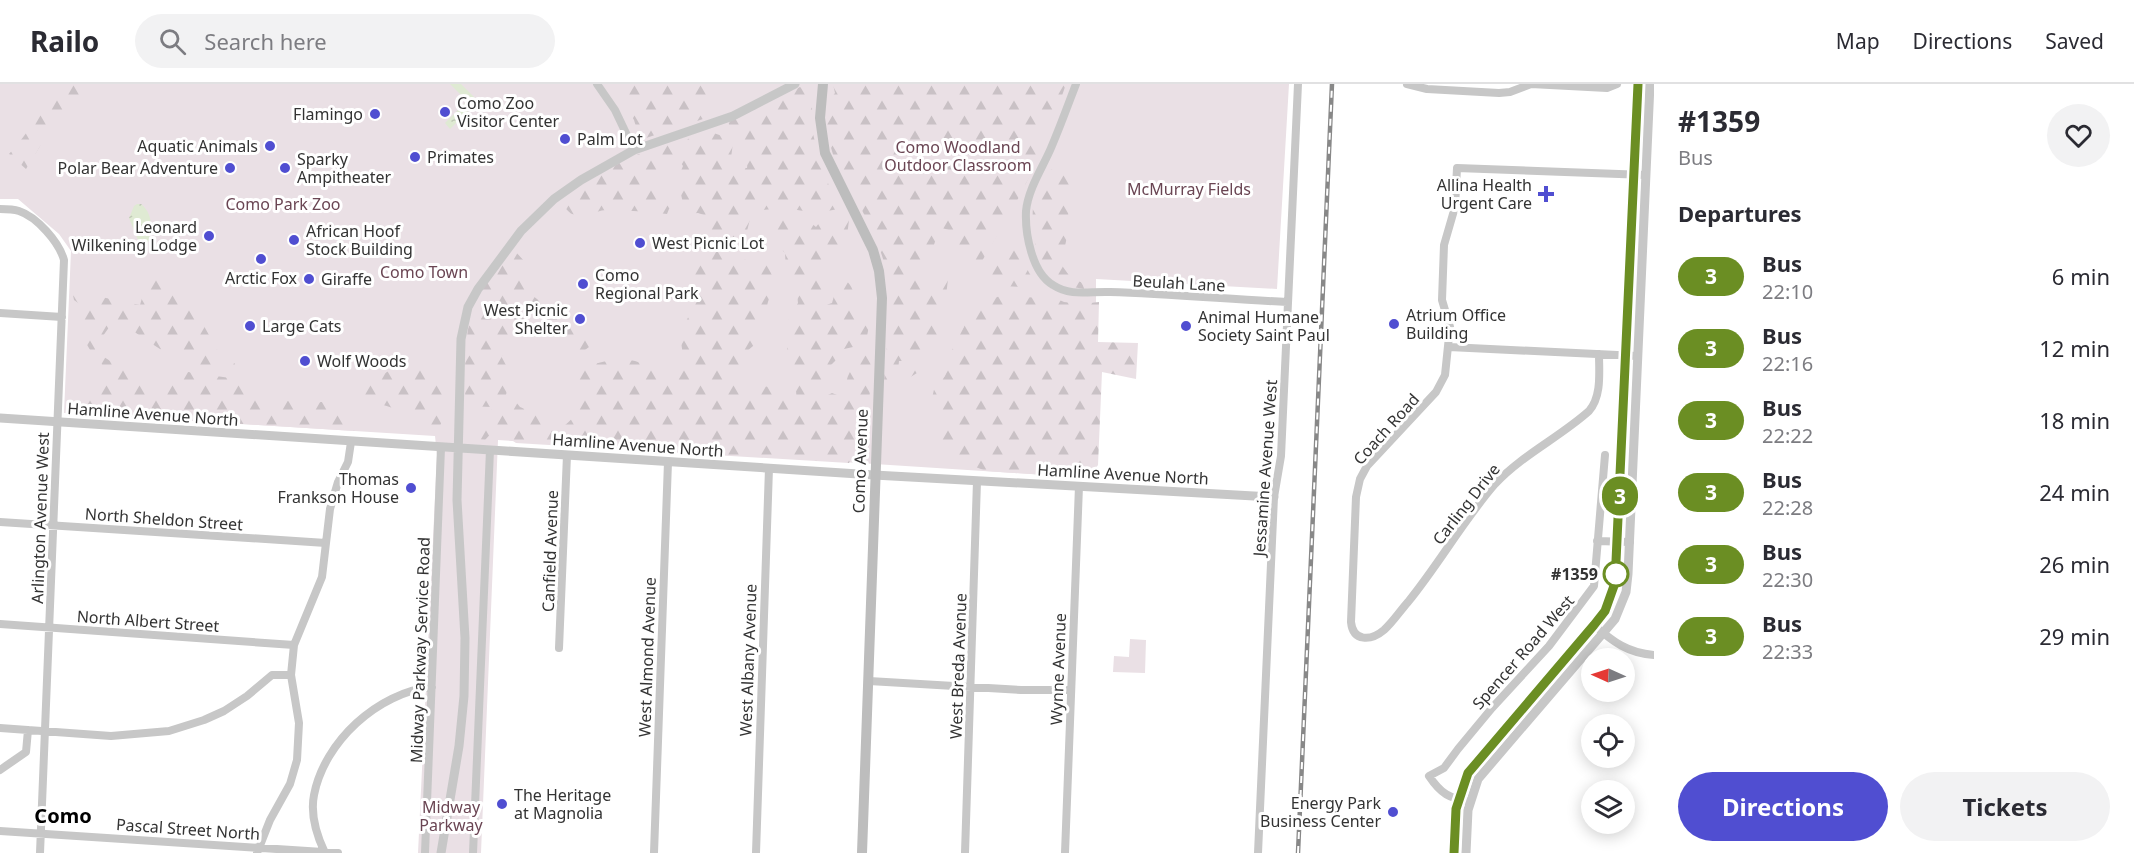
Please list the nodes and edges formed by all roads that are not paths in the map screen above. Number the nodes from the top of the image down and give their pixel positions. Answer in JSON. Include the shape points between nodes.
{"nodes":[{"id":1,"x":597,"y":84,"type":"edge"},
{"id":2,"x":795,"y":84,"type":"edge"},
{"id":3,"x":822,"y":84,"type":"edge"},
{"id":4,"x":1076,"y":84,"type":"edge"},
{"id":5,"x":1298,"y":84,"type":"edge"},
{"id":6,"x":1407,"y":84,"type":"edge"},
{"id":7,"x":1617,"y":84,"type":"edge"},
{"id":8,"x":1638,"y":84,"type":"edge"},
{"id":9,"x":1650,"y":84,"type":"edge"},
{"id":10,"x":634,"y":150,"type":"junction"},
{"id":11,"x":1634,"y":175,"type":"junction"},
{"id":12,"x":1646,"y":176,"type":"junction"},
{"id":13,"x":0,"y":209,"type":"edge"},
{"id":14,"x":1287,"y":302,"type":"junction"},
{"id":15,"x":0,"y":313,"type":"edge"},
{"id":16,"x":62,"y":317,"type":"junction"},
{"id":17,"x":1449,"y":347,"type":"junction"},
{"id":18,"x":1599,"y":354,"type":"junction"},
{"id":19,"x":1626,"y":355,"type":"junction"},
{"id":20,"x":1638,"y":356,"type":"junction"},
{"id":21,"x":0,"y":418,"type":"edge"},
{"id":22,"x":58,"y":423,"type":"junction"},
{"id":23,"x":351,"y":442,"type":"junction"},
{"id":24,"x":441,"y":448,"type":"junction"},
{"id":25,"x":460,"y":449,"type":"junction"},
{"id":26,"x":490,"y":450,"type":"junction"},
{"id":27,"x":567,"y":455,"type":"junction"},
{"id":28,"x":1605,"y":455,"type":"dead end"},
{"id":29,"x":668,"y":462,"type":"junction"},
{"id":30,"x":769,"y":468,"type":"junction"},
{"id":31,"x":874,"y":475,"type":"junction"},
{"id":32,"x":977,"y":481,"type":"junction"},
{"id":33,"x":1079,"y":486,"type":"junction"},
{"id":34,"x":1274,"y":497,"type":"junction"},
{"id":35,"x":0,"y":522,"type":"edge"},
{"id":36,"x":53,"y":525,"type":"junction"},
{"id":37,"x":1598,"y":541,"type":"junction"},
{"id":38,"x":1617,"y":542,"type":"junction"},
{"id":39,"x":1630,"y":542,"type":"junction"},
{"id":40,"x":326,"y":543,"type":"junction"},
{"id":41,"x":0,"y":624,"type":"edge"},
{"id":42,"x":1594,"y":625,"type":"junction"},
{"id":43,"x":49,"y":628,"type":"junction"},
{"id":44,"x":1603,"y":633,"type":"junction"},
{"id":45,"x":1359,"y":637,"type":"joint"},
{"id":46,"x":294,"y":645,"type":"junction"},
{"id":47,"x":560,"y":648,"type":"dead end"},
{"id":48,"x":1654,"y":656,"type":"edge"},
{"id":49,"x":291,"y":675,"type":"junction"},
{"id":50,"x":869,"y":681,"type":"junction"},
{"id":51,"x":432,"y":687,"type":"junction"},
{"id":52,"x":971,"y":687,"type":"junction"},
{"id":53,"x":1071,"y":690,"type":"junction"},
{"id":54,"x":0,"y":728,"type":"edge"},
{"id":55,"x":28,"y":730,"type":"junction"},
{"id":56,"x":45,"y":731,"type":"junction"},
{"id":57,"x":0,"y":770,"type":"edge"},
{"id":58,"x":1458,"y":799,"type":"junction"},
{"id":59,"x":1470,"y":802,"type":"junction"},
{"id":60,"x":0,"y":831,"type":"edge"},
{"id":61,"x":41,"y":834,"type":"junction"},
{"id":62,"x":258,"y":850,"type":"edge"},
{"id":63,"x":40,"y":853,"type":"edge"},
{"id":64,"x":325,"y":853,"type":"edge"},
{"id":65,"x":338,"y":853,"type":"edge"},
{"id":66,"x":425,"y":853,"type":"edge"},
{"id":67,"x":441,"y":853,"type":"edge"},
{"id":68,"x":473,"y":853,"type":"edge"},
{"id":69,"x":654,"y":853,"type":"edge"},
{"id":70,"x":756,"y":853,"type":"edge"},
{"id":71,"x":862,"y":853,"type":"edge"},
{"id":72,"x":965,"y":853,"type":"edge"},
{"id":73,"x":1065,"y":853,"type":"edge"},
{"id":74,"x":1258,"y":853,"type":"edge"},
{"id":75,"x":1454,"y":853,"type":"edge"},
{"id":76,"x":1466,"y":853,"type":"edge"}],
"edges":[{"from":1,"to":10,"type":"street"},
{"from":2,"to":10,"type":"street","via":[[733,116]]},
{"from":3,"to":31,"type":"main road","name":"Como Avenue","via":[[820,118],[825,153],[873,250],[881,281]]},
{"from":4,"to":14,"type":"street","name":"Beulah Lane","via":[[1026,210],[1037,270],[1051,285],[1068,292]]},
{"from":5,"to":14,"type":"street","name":"Jessamine Avenue West"},
{"from":6,"to":7,"type":"street","via":[[1427,89],[1502,93],[1531,84],[1607,88]]},
{"from":8,"to":11,"type":"street"},
{"from":9,"to":12,"type":"street"},
{"from":10,"to":25,"type":"street","via":[[554,199],[521,231],[478,289],[468,307],[461,339]]},
{"from":11,"to":12,"type":"street"},
{"from":11,"to":17,"type":"street","name":"Coach Road","via":[[1457,168],[1455,207],[1444,245],[1442,300],[1450,327]]},
{"from":11,"to":19,"type":"street"},
{"from":12,"to":20,"type":"street"},
{"from":13,"to":16,"type":"street","name":"Arlington Avenue West","via":[[27,215],[60,248],[64,267]]},
{"from":14,"to":34,"type":"street","name":"Jessamine Avenue West","via":[[1281,456]]},
{"from":15,"to":16,"type":"street"},
{"from":16,"to":22,"type":"street","name":"Arlington Avenue West"},
{"from":17,"to":18,"type":"street"},
{"from":17,"to":45,"type":"street","name":"Coach Road","via":[[1445,375],[1438,390],[1367,466],[1360,479],[1351,622]]},
{"from":18,"to":19,"type":"street"},
{"from":18,"to":45,"type":"street","name":"Carling Drive","via":[[1594,406],[1500,479],[1389,625],[1374,636]]},
{"from":19,"to":20,"type":"street"},
{"from":19,"to":38,"type":"street"},
{"from":20,"to":39,"type":"street"},
{"from":21,"to":22,"type":"street","name":"Hamline Avenue North"},
{"from":22,"to":23,"type":"street","name":"Hamline Avenue North"},
{"from":22,"to":36,"type":"street","name":"Arlington Avenue West"},
{"from":23,"to":24,"type":"street","name":"Hamline Avenue North"},
{"from":23,"to":40,"type":"street","via":[[348,462],[330,509]]},
{"from":24,"to":25,"type":"street","name":"Hamline Avenue North"},
{"from":24,"to":51,"type":"street","name":"Midway Parkway Service Road"},
{"from":25,"to":26,"type":"street","name":"Hamline Avenue North"},
{"from":25,"to":67,"type":"street","via":[[457,517],[465,626],[464,696]]},
{"from":26,"to":27,"type":"street","name":"Hamline Avenue North"},
{"from":26,"to":68,"type":"street"},
{"from":27,"to":29,"type":"street","name":"Hamline Avenue North"},
{"from":27,"to":47,"type":"street","name":"Canfield Avenue"},
{"from":28,"to":37,"type":"street","name":"Spencer Road West"},
{"from":29,"to":30,"type":"street","name":"Hamline Avenue North"},
{"from":29,"to":69,"type":"street","name":"West Almond Avenue"},
{"from":30,"to":31,"type":"street","name":"Hamline Avenue North"},
{"from":30,"to":70,"type":"street","name":"West Albany Avenue"},
{"from":31,"to":32,"type":"street","name":"Hamline Avenue North"},
{"from":31,"to":50,"type":"main road","name":"Como Avenue"},
{"from":32,"to":33,"type":"street","name":"Hamline Avenue North"},
{"from":32,"to":52,"type":"street","name":"West Breda Avenue"},
{"from":33,"to":34,"type":"street","name":"Hamline Avenue North"},
{"from":33,"to":53,"type":"street","name":"Wynne Avenue"},
{"from":34,"to":74,"type":"street","name":"Jessamine Avenue West"},
{"from":35,"to":36,"type":"street","name":"North Sheldon Street"},
{"from":36,"to":40,"type":"street","name":"North Sheldon Street"},
{"from":36,"to":43,"type":"street","name":"Arlington Avenue West"},
{"from":37,"to":38,"type":"street"},
{"from":37,"to":58,"type":"street","name":"Spencer Road West","via":[[1594,586],[1586,599],[1444,768],[1429,776],[1444,794]]},
{"from":38,"to":39,"type":"street"},
{"from":38,"to":42,"type":"street","via":[[1615,583],[1605,611]]},
{"from":39,"to":44,"type":"street","via":[[1626,592],[1615,619]]},
{"from":40,"to":46,"type":"street","via":[[322,577]]},
{"from":41,"to":43,"type":"street","name":"North Albert Street"},
{"from":42,"to":44,"type":"street"},
{"from":42,"to":58,"type":"street","via":[[1475,763]]},
{"from":43,"to":46,"type":"street","name":"North Albert Street"},
{"from":43,"to":56,"type":"street","name":"Arlington Avenue West"},
{"from":44,"to":48,"type":"street","via":[[1628,650]]},
{"from":44,"to":59,"type":"street","via":[[1489,765],[1478,779]]},
{"from":46,"to":49,"type":"street"},
{"from":49,"to":56,"type":"street","via":[[272,675],[224,711],[169,731],[111,736]]},
{"from":49,"to":62,"type":"street","via":[[299,723],[297,760],[290,784]]},
{"from":50,"to":52,"type":"street"},
{"from":50,"to":71,"type":"main road","name":"Como Avenue"},
{"from":51,"to":64,"type":"street","via":[[399,695],[373,709],[352,726],[335,748],[313,799],[315,823]]},
{"from":51,"to":66,"type":"street","name":"Midway Parkway Service Road"},
{"from":52,"to":53,"type":"street"},
{"from":52,"to":72,"type":"street","name":"West Breda Avenue"},
{"from":53,"to":73,"type":"street","name":"Wynne Avenue"},
{"from":54,"to":55,"type":"street"},
{"from":55,"to":56,"type":"street"},
{"from":55,"to":57,"type":"street","via":[[26,752]]},
{"from":56,"to":61,"type":"street","name":"Arlington Avenue West"},
{"from":58,"to":59,"type":"street"},
{"from":58,"to":75,"type":"street"},
{"from":59,"to":76,"type":"street"},
{"from":60,"to":61,"type":"street","name":"Pascal Street North"},
{"from":61,"to":62,"type":"street","name":"Pascal Street North"},
{"from":61,"to":63,"type":"street","name":"Arlington Avenue West"},
{"from":62,"to":64,"type":"street","name":"Pascal Street North"},
{"from":64,"to":65,"type":"street","name":"Pascal Street North"}]}
